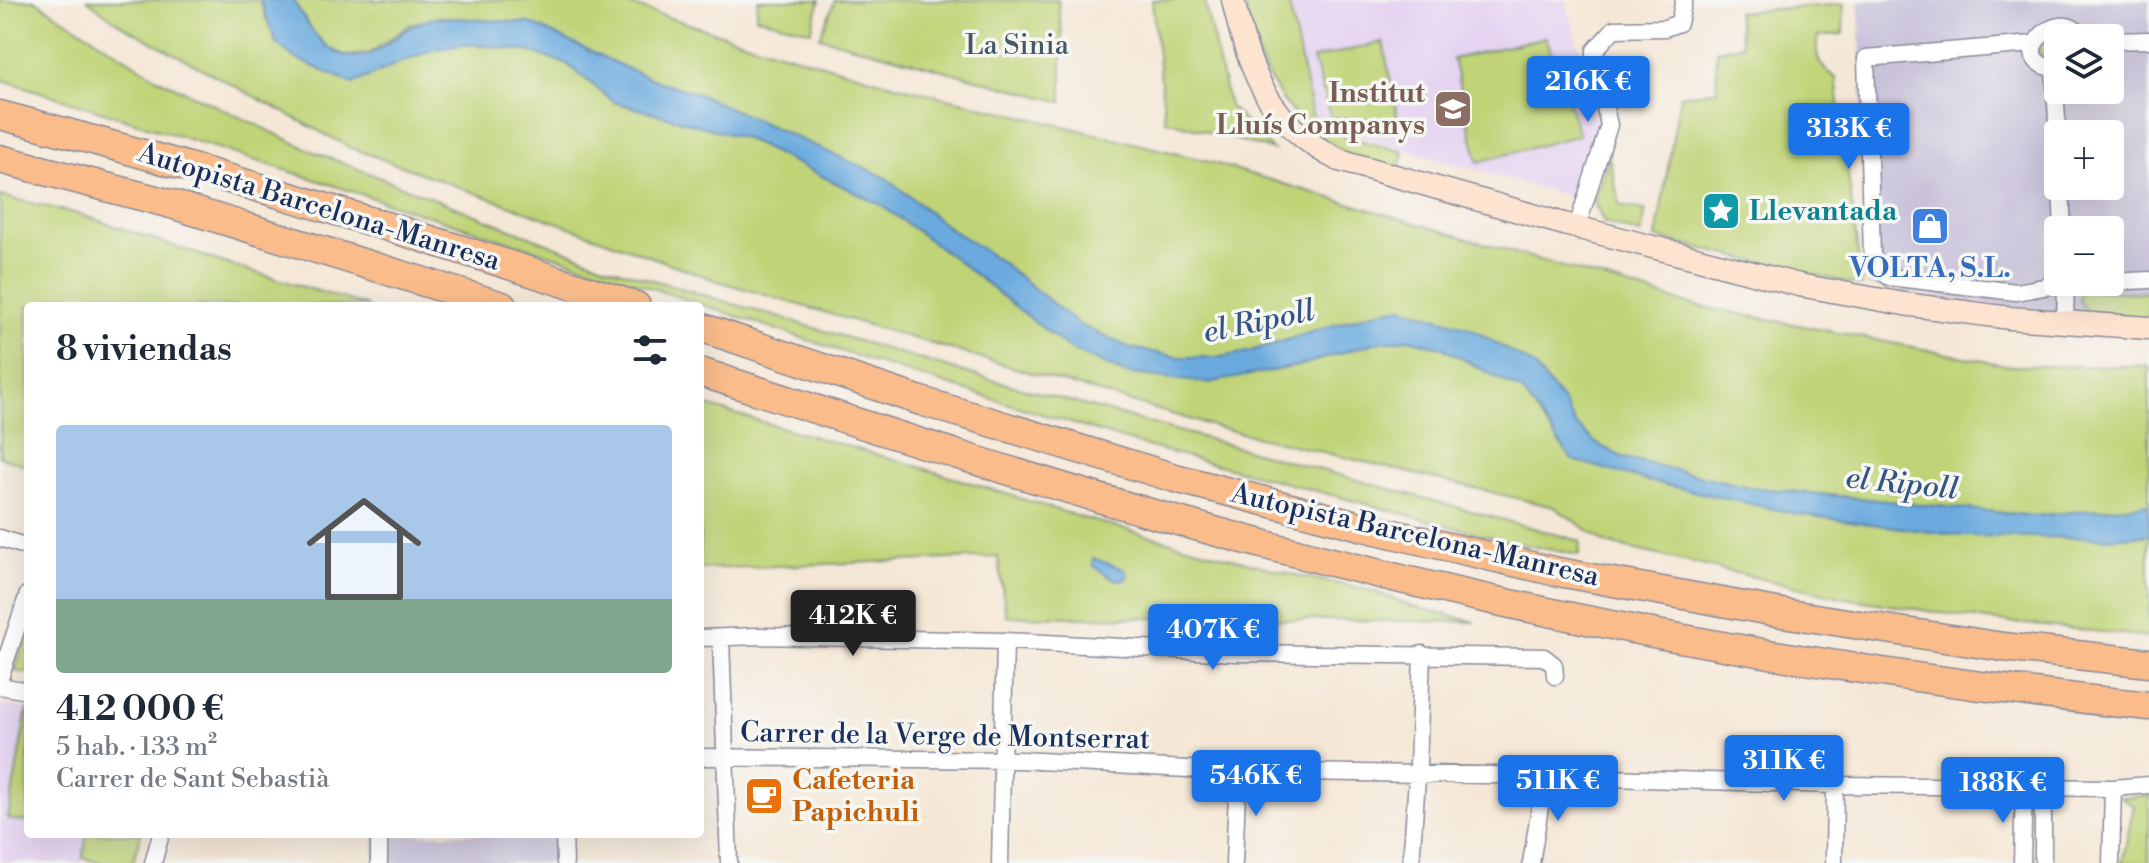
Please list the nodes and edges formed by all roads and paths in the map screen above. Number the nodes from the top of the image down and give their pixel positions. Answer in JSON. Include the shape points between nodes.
{"nodes":[{"id":1,"x":1233,"y":0,"type":"edge"},
{"id":2,"x":1684,"y":0,"type":"edge"},
{"id":3,"x":2073,"y":24,"type":"edge"},
{"id":4,"x":2149,"y":40,"type":"edge"},
{"id":5,"x":2124,"y":41,"type":"edge"},
{"id":6,"x":2033,"y":44,"type":"junction"},
{"id":7,"x":2044,"y":62,"type":"edge"},
{"id":8,"x":0,"y":99,"type":"edge"},
{"id":9,"x":0,"y":115,"type":"edge"},
{"id":10,"x":155,"y":156,"type":"junction"},
{"id":11,"x":0,"y":159,"type":"edge"},
{"id":12,"x":1577,"y":227,"type":"junction"},
{"id":13,"x":2149,"y":280,"type":"edge"},
{"id":14,"x":2124,"y":281,"type":"edge"},
{"id":15,"x":2044,"y":286,"type":"edge"},
{"id":16,"x":2066,"y":296,"type":"edge"},
{"id":17,"x":489,"y":302,"type":"edge"},
{"id":18,"x":624,"y":302,"type":"edge"},
{"id":19,"x":2065,"y":323,"type":"junction"},
{"id":20,"x":704,"y":328,"type":"edge"},
{"id":21,"x":2149,"y":328,"type":"edge"},
{"id":22,"x":704,"y":373,"type":"edge"},
{"id":23,"x":0,"y":538,"type":"edge"},
{"id":24,"x":24,"y":546,"type":"edge"},
{"id":25,"x":24,"y":606,"type":"edge"},
{"id":26,"x":704,"y":638,"type":"edge"},
{"id":27,"x":721,"y":639,"type":"junction"},
{"id":28,"x":1005,"y":641,"type":"junction"},
{"id":29,"x":1422,"y":654,"type":"junction"},
{"id":30,"x":2149,"y":663,"type":"edge"},
{"id":31,"x":1555,"y":676,"type":"dead end"},
{"id":32,"x":0,"y":678,"type":"edge"},
{"id":33,"x":0,"y":686,"type":"edge"},
{"id":34,"x":24,"y":690,"type":"edge"},
{"id":35,"x":2149,"y":706,"type":"edge"},
{"id":36,"x":704,"y":757,"type":"edge"},
{"id":37,"x":725,"y":757,"type":"junction"},
{"id":38,"x":1003,"y":761,"type":"junction"},
{"id":39,"x":1238,"y":771,"type":"junction"},
{"id":40,"x":1417,"y":774,"type":"junction"},
{"id":41,"x":1545,"y":776,"type":"junction"},
{"id":42,"x":1835,"y":785,"type":"junction"},
{"id":43,"x":2149,"y":785,"type":"edge"},
{"id":44,"x":2024,"y":787,"type":"junction"},
{"id":45,"x":2043,"y":788,"type":"junction"},
{"id":46,"x":2113,"y":788,"type":"junction"},
{"id":47,"x":160,"y":838,"type":"edge"},
{"id":48,"x":379,"y":838,"type":"edge"},
{"id":49,"x":564,"y":838,"type":"edge"},
{"id":50,"x":153,"y":863,"type":"edge"},
{"id":51,"x":379,"y":863,"type":"edge"},
{"id":52,"x":565,"y":863,"type":"edge"},
{"id":53,"x":729,"y":863,"type":"edge"},
{"id":54,"x":1000,"y":863,"type":"edge"},
{"id":55,"x":1234,"y":863,"type":"edge"},
{"id":56,"x":1411,"y":863,"type":"edge"},
{"id":57,"x":1531,"y":863,"type":"edge"},
{"id":58,"x":1834,"y":863,"type":"edge"},
{"id":59,"x":2022,"y":863,"type":"edge"},
{"id":60,"x":2043,"y":863,"type":"edge"},
{"id":61,"x":2111,"y":863,"type":"edge"}],
"edges":[{"from":1,"to":12,"type":"street","via":[[1255,77],[1284,118],[1319,150],[1369,170]]},
{"from":2,"to":12,"type":"street","via":[[1679,23],[1614,29],[1595,50],[1609,125]]},
{"from":3,"to":6,"type":"street","via":[[2058,14],[2036,32]]},
{"from":4,"to":5,"type":"street"},
{"from":6,"to":7,"type":"street"},
{"from":6,"to":15,"type":"street","via":[[1866,58],[1872,255],[1889,277],[2016,292]]},
{"from":8,"to":10,"type":"highway"},
{"from":9,"to":10,"type":"highway","name":"Autopista Barcelona-Manresa"},
{"from":10,"to":18,"type":"highway","name":"Autopista Barcelona-Manresa"},
{"from":11,"to":17,"type":"highway","name":"Autopista Barcelona-Manresa","via":[[171,204]]},
{"from":12,"to":19,"type":"street","via":[[1799,285]]},
{"from":13,"to":14,"type":"street"},
{"from":16,"to":19,"type":"street"},
{"from":19,"to":21,"type":"street"},
{"from":20,"to":30,"type":"highway","name":"Autopista Barcelona-Manresa","via":[[1175,478],[1391,534],[1766,611]]},
{"from":22,"to":35,"type":"highway","name":"Autopista Barcelona-Manresa","via":[[1048,483],[1362,569],[1762,653]]},
{"from":23,"to":24,"type":"street"},
{"from":25,"to":32,"type":"street"},
{"from":26,"to":27,"type":"street"},
{"from":27,"to":28,"type":"street"},
{"from":27,"to":37,"type":"street"},
{"from":28,"to":29,"type":"street","via":[[1237,653]]},
{"from":28,"to":38,"type":"street"},
{"from":29,"to":31,"type":"street","via":[[1544,657],[1554,665]]},
{"from":29,"to":40,"type":"street"},
{"from":33,"to":34,"type":"street"},
{"from":36,"to":37,"type":"street","name":"Carrer de la Verge de Montserrat"},
{"from":37,"to":38,"type":"street","name":"Carrer de la Verge de Montserrat"},
{"from":37,"to":53,"type":"street"},
{"from":38,"to":39,"type":"street","name":"Carrer de la Verge de Montserrat"},
{"from":38,"to":54,"type":"street"},
{"from":39,"to":40,"type":"street","name":"Carrer de la Verge de Montserrat"},
{"from":39,"to":55,"type":"street"},
{"from":40,"to":41,"type":"street","name":"Carrer de la Verge de Montserrat"},
{"from":40,"to":56,"type":"street"},
{"from":41,"to":42,"type":"street","name":"Carrer de la Verge de Montserrat"},
{"from":41,"to":57,"type":"street"},
{"from":42,"to":44,"type":"street","name":"Carrer de la Verge de Montserrat"},
{"from":42,"to":58,"type":"street"},
{"from":43,"to":46,"type":"street","name":"Carrer de la Verge de Montserrat"},
{"from":44,"to":45,"type":"street","name":"Carrer de la Verge de Montserrat"},
{"from":44,"to":59,"type":"street"},
{"from":45,"to":46,"type":"street","name":"Carrer de la Verge de Montserrat"},
{"from":45,"to":60,"type":"street"},
{"from":46,"to":61,"type":"street"},
{"from":47,"to":50,"type":"street"},
{"from":48,"to":51,"type":"street"},
{"from":49,"to":52,"type":"street"}]}
